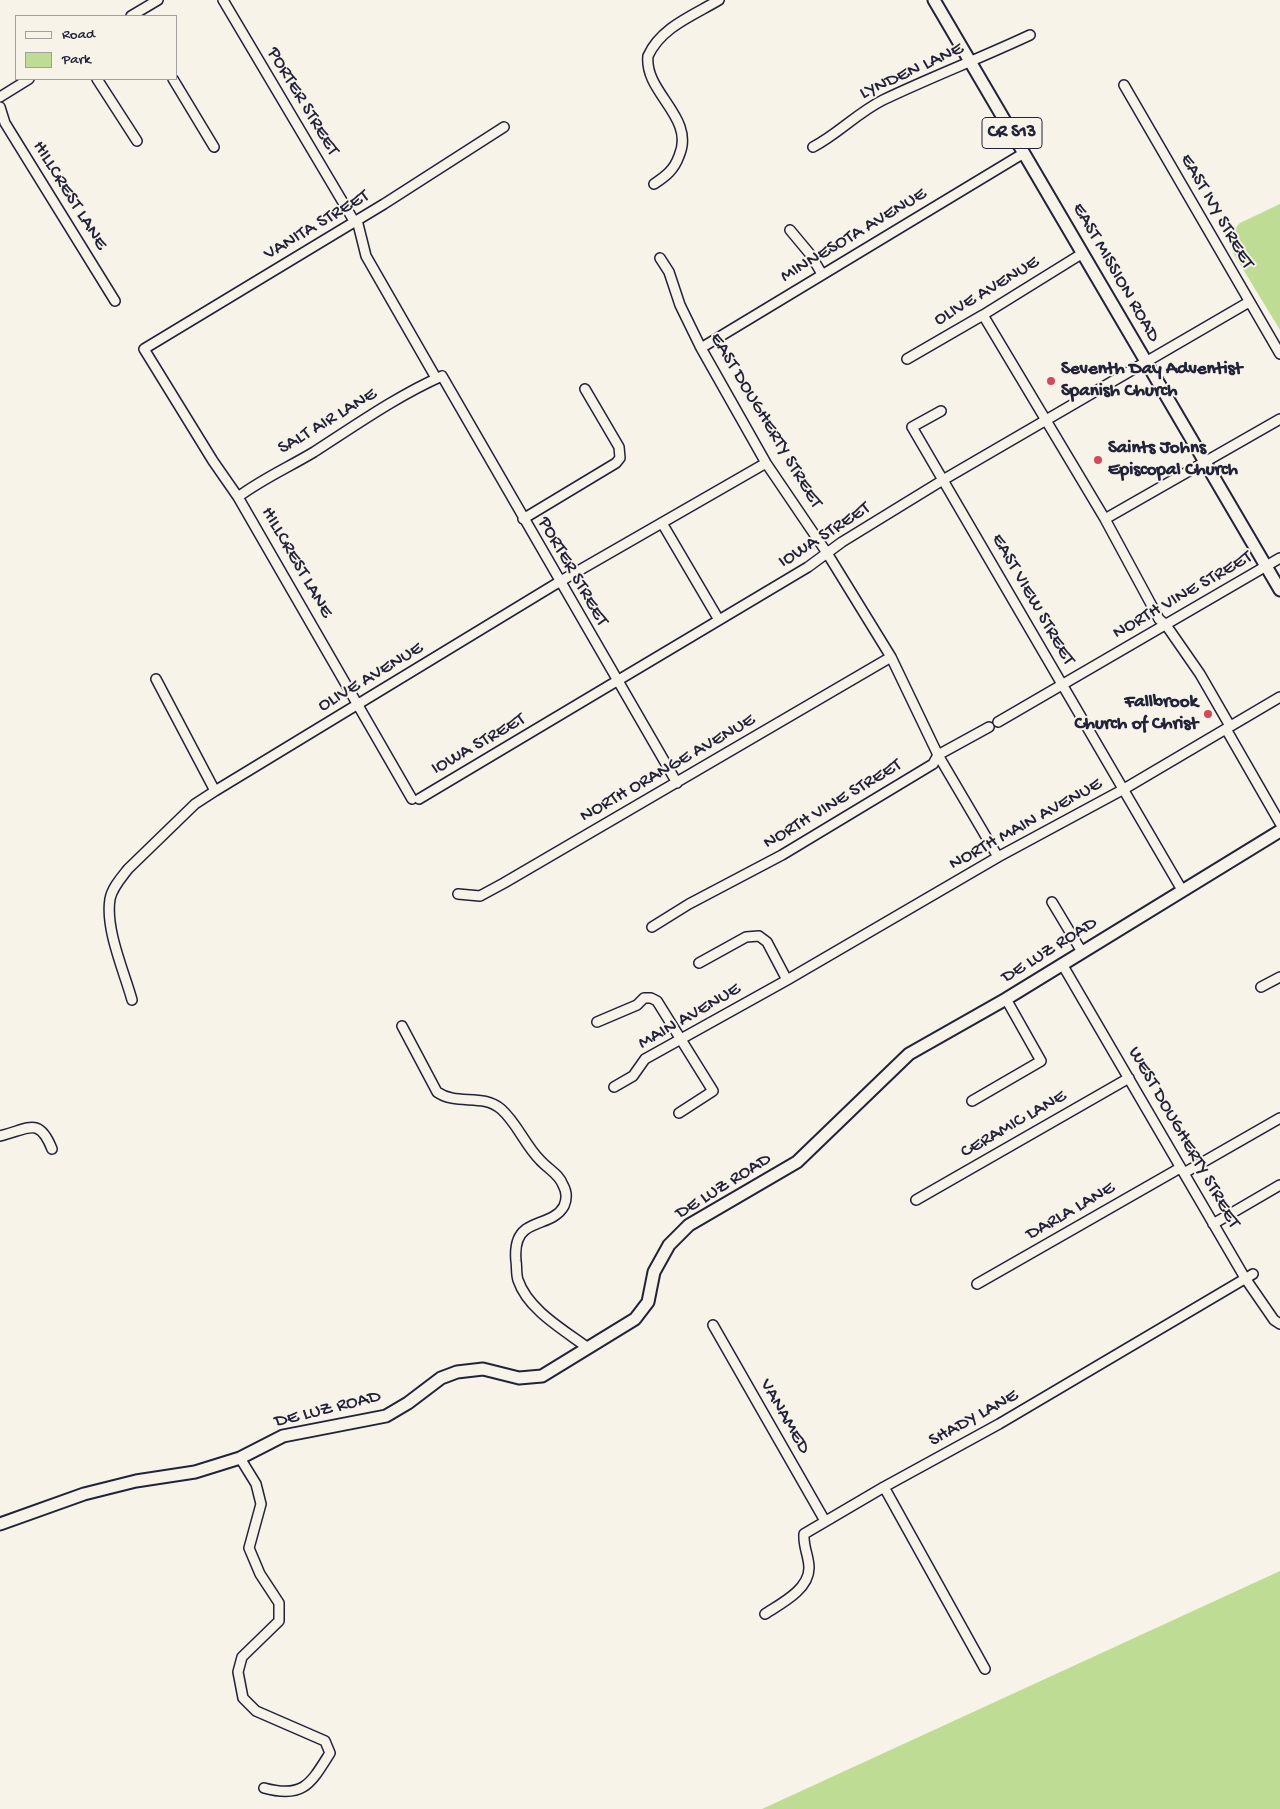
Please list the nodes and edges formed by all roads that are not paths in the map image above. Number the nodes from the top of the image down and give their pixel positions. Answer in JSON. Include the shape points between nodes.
{"nodes":[{"id":1,"x":158,"y":0,"type":"edge"},
{"id":2,"x":223,"y":0,"type":"edge"},
{"id":3,"x":719,"y":0,"type":"edge"},
{"id":4,"x":934,"y":0,"type":"edge"},
{"id":5,"x":147,"y":3,"type":"edge"},
{"id":6,"x":135,"y":15,"type":"edge"},
{"id":7,"x":1030,"y":35,"type":"dead end"},
{"id":8,"x":971,"y":63,"type":"junction"},
{"id":9,"x":28,"y":80,"type":"edge"},
{"id":10,"x":98,"y":80,"type":"edge"},
{"id":11,"x":174,"y":80,"type":"edge"},
{"id":12,"x":1124,"y":85,"type":"dead end"},
{"id":13,"x":0,"y":97,"type":"edge"},
{"id":14,"x":0,"y":107,"type":"edge"},
{"id":15,"x":504,"y":127,"type":"dead end"},
{"id":16,"x":137,"y":141,"type":"dead end"},
{"id":17,"x":214,"y":147,"type":"dead end"},
{"id":18,"x":813,"y":147,"type":"dead end"},
{"id":19,"x":1024,"y":153,"type":"junction"},
{"id":20,"x":654,"y":184,"type":"dead end"},
{"id":21,"x":356,"y":221,"type":"junction"},
{"id":22,"x":790,"y":230,"type":"dead end"},
{"id":23,"x":1083,"y":253,"type":"junction"},
{"id":24,"x":660,"y":258,"type":"dead end"},
{"id":25,"x":822,"y":274,"type":"junction"},
{"id":26,"x":115,"y":301,"type":"dead end"},
{"id":27,"x":1250,"y":302,"type":"junction"},
{"id":28,"x":983,"y":315,"type":"junction"},
{"id":29,"x":701,"y":348,"type":"junction"},
{"id":30,"x":144,"y":349,"type":"joint"},
{"id":31,"x":1280,"y":354,"type":"edge"},
{"id":32,"x":907,"y":359,"type":"dead end"},
{"id":33,"x":1147,"y":362,"type":"junction"},
{"id":34,"x":439,"y":377,"type":"junction"},
{"id":35,"x":584,"y":389,"type":"dead end"},
{"id":36,"x":941,"y":411,"type":"dead end"},
{"id":37,"x":1280,"y":419,"type":"edge"},
{"id":38,"x":1046,"y":420,"type":"junction"},
{"id":39,"x":1205,"y":462,"type":"junction"},
{"id":40,"x":766,"y":463,"type":"junction"},
{"id":41,"x":943,"y":480,"type":"junction"},
{"id":42,"x":238,"y":497,"type":"junction"},
{"id":43,"x":523,"y":518,"type":"junction"},
{"id":44,"x":1105,"y":519,"type":"junction"},
{"id":45,"x":662,"y":523,"type":"junction"},
{"id":46,"x":827,"y":553,"type":"junction"},
{"id":47,"x":1280,"y":558,"type":"edge"},
{"id":48,"x":1266,"y":566,"type":"junction"},
{"id":49,"x":560,"y":582,"type":"junction"},
{"id":50,"x":1280,"y":590,"type":"edge"},
{"id":51,"x":719,"y":620,"type":"junction"},
{"id":52,"x":1166,"y":625,"type":"junction"},
{"id":53,"x":890,"y":657,"type":"junction"},
{"id":54,"x":156,"y":679,"type":"dead end"},
{"id":55,"x":618,"y":682,"type":"junction"},
{"id":56,"x":1062,"y":684,"type":"junction"},
{"id":57,"x":1280,"y":697,"type":"edge"},
{"id":58,"x":359,"y":705,"type":"junction"},
{"id":59,"x":998,"y":722,"type":"dead end"},
{"id":60,"x":989,"y":727,"type":"dead end"},
{"id":61,"x":1228,"y":728,"type":"junction"},
{"id":62,"x":938,"y":755,"type":"junction"},
{"id":63,"x":677,"y":784,"type":"junction"},
{"id":64,"x":1124,"y":789,"type":"junction"},
{"id":65,"x":215,"y":791,"type":"junction"},
{"id":66,"x":415,"y":799,"type":"joint"},
{"id":67,"x":1280,"y":823,"type":"edge"},
{"id":68,"x":1280,"y":831,"type":"edge"},
{"id":69,"x":998,"y":857,"type":"junction"},
{"id":70,"x":1182,"y":890,"type":"junction"},
{"id":71,"x":458,"y":894,"type":"dead end"},
{"id":72,"x":1052,"y":902,"type":"dead end"},
{"id":73,"x":652,"y":927,"type":"dead end"},
{"id":74,"x":1082,"y":952,"type":"junction"},
{"id":75,"x":699,"y":963,"type":"dead end"},
{"id":76,"x":1062,"y":964,"type":"junction"},
{"id":77,"x":1280,"y":977,"type":"edge"},
{"id":78,"x":787,"y":980,"type":"junction"},
{"id":79,"x":1261,"y":987,"type":"dead end"},
{"id":80,"x":1006,"y":999,"type":"junction"},
{"id":81,"x":132,"y":1000,"type":"dead end"},
{"id":82,"x":597,"y":1022,"type":"dead end"},
{"id":83,"x":402,"y":1026,"type":"dead end"},
{"id":84,"x":681,"y":1039,"type":"junction"},
{"id":85,"x":1129,"y":1078,"type":"junction"},
{"id":86,"x":614,"y":1087,"type":"dead end"},
{"id":87,"x":972,"y":1101,"type":"dead end"},
{"id":88,"x":679,"y":1112,"type":"dead end"},
{"id":89,"x":1280,"y":1118,"type":"edge"},
{"id":90,"x":0,"y":1136,"type":"edge"},
{"id":91,"x":52,"y":1149,"type":"dead end"},
{"id":92,"x":1182,"y":1171,"type":"junction"},
{"id":93,"x":1280,"y":1185,"type":"edge"},
{"id":94,"x":916,"y":1200,"type":"dead end"},
{"id":95,"x":1213,"y":1224,"type":"junction"},
{"id":96,"x":1249,"y":1276,"type":"junction"},
{"id":97,"x":977,"y":1284,"type":"dead end"},
{"id":98,"x":1280,"y":1324,"type":"edge"},
{"id":99,"x":712,"y":1325,"type":"dead end"},
{"id":100,"x":588,"y":1348,"type":"junction"},
{"id":101,"x":240,"y":1458,"type":"junction"},
{"id":102,"x":884,"y":1487,"type":"junction"},
{"id":103,"x":830,"y":1519,"type":"junction"},
{"id":104,"x":0,"y":1524,"type":"edge"},
{"id":105,"x":765,"y":1614,"type":"dead end"},
{"id":106,"x":985,"y":1669,"type":"dead end"},
{"id":107,"x":264,"y":1788,"type":"dead end"}],
"edges":[{"from":1,"to":5,"type":"street"},
{"from":2,"to":21,"type":"street","name":"PORTER STREET"},
{"from":3,"to":20,"type":"street","via":[[672,28],[660,38],[648,56],[652,80],[673,111],[682,133],[683,148],[675,167]]},
{"from":4,"to":8,"type":"main road","name":"EAST MISSION ROAD","number":"CR S13"},
{"from":5,"to":6,"type":"street"},
{"from":7,"to":8,"type":"street","name":"LYNDEN LANE"},
{"from":8,"to":18,"type":"street","name":"LYNDEN LANE","via":[[881,101]]},
{"from":8,"to":19,"type":"main road","name":"EAST MISSION ROAD","number":"CR S13"},
{"from":9,"to":13,"type":"street"},
{"from":10,"to":16,"type":"street"},
{"from":11,"to":17,"type":"street"},
{"from":12,"to":27,"type":"street","name":"EAST IVY STREET"},
{"from":14,"to":26,"type":"street","name":"HILLCREST LANE","via":[[5,123]]},
{"from":15,"to":21,"type":"street","name":"VANITA STREET"},
{"from":19,"to":23,"type":"main road","name":"EAST MISSION ROAD","number":"CR S13"},
{"from":19,"to":25,"type":"street","name":"MINNESOTA AVENUE"},
{"from":21,"to":30,"type":"street","name":"VANITA STREET"},
{"from":21,"to":34,"type":"street","name":"PORTER STREET","via":[[366,256],[393,308]]},
{"from":22,"to":25,"type":"street"},
{"from":23,"to":28,"type":"street","name":"OLIVE AVENUE"},
{"from":23,"to":33,"type":"main road","name":"EAST MISSION ROAD","number":"CR S13"},
{"from":24,"to":29,"type":"street","name":"EAST DOUGHERTY STREET"},
{"from":25,"to":29,"type":"street","name":"MINNESOTA AVENUE"},
{"from":27,"to":31,"type":"street","name":"EAST IVY STREET"},
{"from":27,"to":33,"type":"street","name":"IOWA STREET"},
{"from":28,"to":32,"type":"street","name":"OLIVE AVENUE"},
{"from":28,"to":38,"type":"street"},
{"from":29,"to":40,"type":"street","name":"EAST DOUGHERTY STREET"},
{"from":30,"to":42,"type":"street","name":"HILLCREST LANE"},
{"from":33,"to":38,"type":"street","name":"IOWA STREET"},
{"from":33,"to":39,"type":"main road","name":"EAST MISSION ROAD","number":"CR S13"},
{"from":34,"to":42,"type":"street","name":"SALT AIR LANE","via":[[413,389]]},
{"from":34,"to":43,"type":"street","name":"PORTER STREET"},
{"from":35,"to":43,"type":"street","via":[[619,447],[620,458]]},
{"from":36,"to":41,"type":"street","name":"EAST VIEW STREET","via":[[912,427]]},
{"from":37,"to":39,"type":"street"},
{"from":38,"to":41,"type":"street","name":"IOWA STREET"},
{"from":38,"to":44,"type":"street"},
{"from":39,"to":44,"type":"street"},
{"from":39,"to":48,"type":"main road","name":"EAST MISSION ROAD","number":"CR S13"},
{"from":40,"to":45,"type":"street","name":"OLIVE AVENUE"},
{"from":40,"to":46,"type":"street","name":"EAST DOUGHERTY STREET"},
{"from":41,"to":46,"type":"street","name":"IOWA STREET"},
{"from":41,"to":56,"type":"street","name":"EAST VIEW STREET"},
{"from":42,"to":58,"type":"street","name":"HILLCREST LANE"},
{"from":43,"to":49,"type":"street","name":"PORTER STREET"},
{"from":44,"to":52,"type":"street","via":[[1159,619]]},
{"from":45,"to":49,"type":"street","name":"OLIVE AVENUE"},
{"from":45,"to":51,"type":"street"},
{"from":46,"to":51,"type":"street","name":"IOWA STREET"},
{"from":46,"to":53,"type":"street","name":"EAST DOUGHERTY STREET"},
{"from":47,"to":48,"type":"street","name":"NORTH VINE STREET"},
{"from":48,"to":50,"type":"main road","name":"EAST MISSION ROAD","number":"CR S13"},
{"from":48,"to":52,"type":"street","name":"NORTH VINE STREET"},
{"from":49,"to":55,"type":"street","name":"PORTER STREET"},
{"from":49,"to":58,"type":"street","name":"OLIVE AVENUE"},
{"from":51,"to":55,"type":"street","name":"IOWA STREET"},
{"from":52,"to":56,"type":"street","name":"NORTH VINE STREET"},
{"from":52,"to":61,"type":"street","via":[[1200,674]]},
{"from":53,"to":62,"type":"street","name":"EAST DOUGHERTY STREET"},
{"from":53,"to":63,"type":"street","name":"NORTH ORANGE AVENUE"},
{"from":54,"to":65,"type":"street"},
{"from":55,"to":63,"type":"street","name":"PORTER STREET"},
{"from":55,"to":66,"type":"street","name":"IOWA STREET"},
{"from":56,"to":59,"type":"street","name":"NORTH VINE STREET"},
{"from":56,"to":64,"type":"street","name":"EAST VIEW STREET"},
{"from":57,"to":61,"type":"street","name":"NORTH MAIN AVENUE"},
{"from":58,"to":65,"type":"street","name":"OLIVE AVENUE"},
{"from":58,"to":66,"type":"street","name":"HILLCREST LANE"},
{"from":60,"to":62,"type":"street","name":"NORTH VINE STREET"},
{"from":61,"to":64,"type":"street","name":"NORTH MAIN AVENUE"},
{"from":61,"to":67,"type":"street"},
{"from":62,"to":69,"type":"street","name":"EAST DOUGHERTY STREET"},
{"from":62,"to":73,"type":"street","name":"NORTH VINE STREET","via":[[933,764],[782,855]]},
{"from":63,"to":71,"type":"street","name":"NORTH ORANGE AVENUE","via":[[480,896]]},
{"from":64,"to":69,"type":"street","name":"NORTH MAIN AVENUE"},
{"from":64,"to":70,"type":"street","name":"EAST VIEW STREET"},
{"from":65,"to":81,"type":"street","name":"OLIVE AVENUE","via":[[196,804],[128,869],[110,898],[110,923]]},
{"from":68,"to":70,"type":"main road","name":"DE LUZ ROAD"},
{"from":69,"to":78,"type":"street","name":"NORTH MAIN AVENUE"},
{"from":70,"to":74,"type":"main road","name":"DE LUZ ROAD"},
{"from":72,"to":74,"type":"street"},
{"from":74,"to":76,"type":"main road","name":"DE LUZ ROAD"},
{"from":75,"to":78,"type":"street","via":[[746,937],[759,936],[767,942]]},
{"from":76,"to":80,"type":"main road","name":"DE LUZ ROAD"},
{"from":76,"to":85,"type":"street","name":"WEST DOUGHERTY STREET"},
{"from":77,"to":79,"type":"street"},
{"from":78,"to":84,"type":"street","name":"MAIN AVENUE"},
{"from":80,"to":87,"type":"street","via":[[1041,1061]]},
{"from":80,"to":100,"type":"main road","name":"DE LUZ ROAD","via":[[909,1054],[797,1162],[689,1225],[669,1245],[654,1272],[648,1302],[635,1319]]},
{"from":82,"to":84,"type":"street","via":[[650,998],[658,1001]]},
{"from":83,"to":100,"type":"street","via":[[437,1092],[445,1098],[489,1101],[502,1109],[540,1161],[557,1174],[563,1184],[567,1195],[563,1207],[556,1215],[525,1230],[518,1240],[515,1252],[518,1279],[524,1292],[545,1315]]},
{"from":84,"to":86,"type":"street","name":"MAIN AVENUE","via":[[645,1059],[633,1076]]},
{"from":84,"to":88,"type":"street","via":[[713,1091]]},
{"from":85,"to":92,"type":"street","name":"WEST DOUGHERTY STREET"},
{"from":85,"to":94,"type":"street","name":"CERAMIC LANE"},
{"from":89,"to":92,"type":"street","name":"DARLA LANE"},
{"from":90,"to":91,"type":"street","via":[[40,1128],[46,1132]]},
{"from":92,"to":95,"type":"street","name":"WEST DOUGHERTY STREET"},
{"from":92,"to":97,"type":"street","name":"DARLA LANE"},
{"from":93,"to":95,"type":"street"},
{"from":95,"to":96,"type":"street","name":"WEST DOUGHERTY STREET"},
{"from":96,"to":98,"type":"street","name":"WEST DOUGHERTY STREET","via":[[1274,1320]]},
{"from":96,"to":102,"type":"street","name":"SHADY LANE","via":[[999,1424]]},
{"from":99,"to":103,"type":"street","name":"VANAMED","via":[[825,1521]]},
{"from":100,"to":101,"type":"main road","name":"DE LUZ ROAD","via":[[542,1376],[519,1378],[482,1369],[457,1372],[440,1378],[386,1416],[282,1436]]},
{"from":101,"to":104,"type":"main road","name":"DE LUZ ROAD","via":[[195,1472],[136,1481],[84,1494]]},
{"from":101,"to":107,"type":"street","via":[[256,1484],[261,1504],[249,1548],[260,1574],[279,1603],[279,1622],[242,1657],[239,1686],[243,1698],[256,1711],[325,1741],[330,1752],[312,1782],[304,1787],[283,1792]]},
{"from":102,"to":103,"type":"street","name":"SHADY LANE"},
{"from":102,"to":106,"type":"street"},
{"from":103,"to":105,"type":"street","name":"SHADY LANE","via":[[804,1534],[809,1570],[801,1589]]}]}
